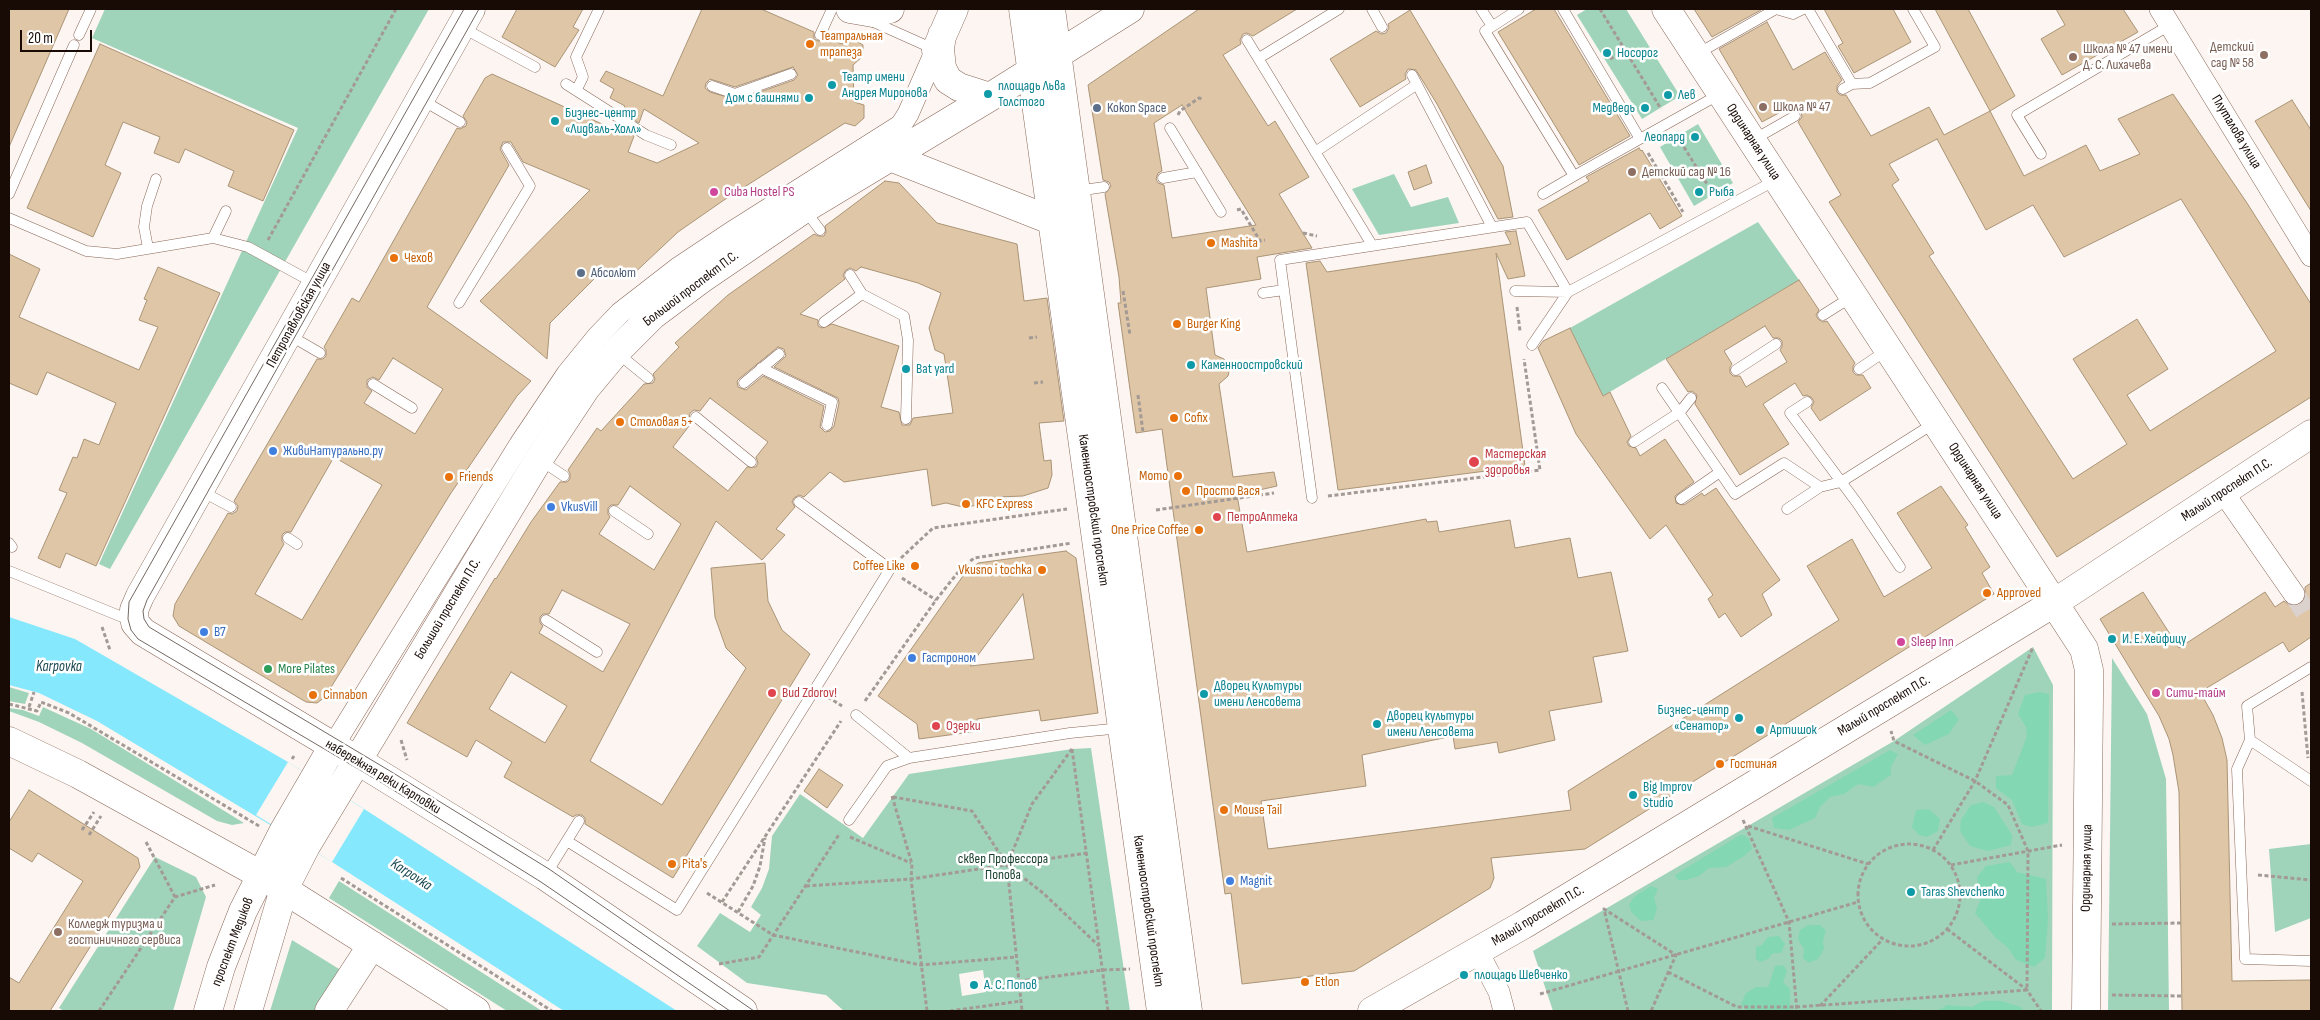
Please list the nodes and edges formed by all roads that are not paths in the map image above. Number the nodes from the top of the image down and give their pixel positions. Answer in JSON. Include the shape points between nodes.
{"nodes":[{"id":1,"x":91,"y":9,"type":"edge"},
{"id":2,"x":599,"y":9,"type":"edge"},
{"id":3,"x":832,"y":9,"type":"edge"},
{"id":4,"x":845,"y":9,"type":"edge"},
{"id":5,"x":850,"y":9,"type":"edge"},
{"id":6,"x":890,"y":9,"type":"edge"},
{"id":7,"x":954,"y":9,"type":"edge"},
{"id":8,"x":1023,"y":9,"type":"edge"},
{"id":9,"x":1051,"y":9,"type":"edge"},
{"id":10,"x":1130,"y":9,"type":"edge"},
{"id":11,"x":1339,"y":9,"type":"edge"},
{"id":12,"x":1372,"y":9,"type":"edge"},
{"id":13,"x":1481,"y":9,"type":"edge"},
{"id":14,"x":1519,"y":9,"type":"edge"},
{"id":15,"x":1563,"y":9,"type":"edge"},
{"id":16,"x":1666,"y":9,"type":"edge"},
{"id":17,"x":1776,"y":9,"type":"edge"},
{"id":18,"x":1802,"y":9,"type":"edge"},
{"id":19,"x":1808,"y":9,"type":"edge"},
{"id":20,"x":1914,"y":9,"type":"edge"},
{"id":21,"x":2165,"y":17,"type":"edge"},
{"id":22,"x":466,"y":18,"type":"edge"},
{"id":23,"x":1492,"y":26,"type":"junction"},
{"id":24,"x":1382,"y":27,"type":"dead end"},
{"id":25,"x":79,"y":35,"type":"dead end"},
{"id":26,"x":820,"y":35,"type":"dead end"},
{"id":27,"x":1248,"y":40,"type":"dead end"},
{"id":28,"x":939,"y":43,"type":"junction"},
{"id":29,"x":74,"y":45,"type":"dead end"},
{"id":30,"x":1696,"y":54,"type":"junction"},
{"id":31,"x":1057,"y":56,"type":"junction"},
{"id":32,"x":1259,"y":58,"type":"junction"},
{"id":33,"x":535,"y":67,"type":"dead end"},
{"id":34,"x":1032,"y":71,"type":"junction"},
{"id":35,"x":791,"y":74,"type":"dead end"},
{"id":36,"x":1412,"y":75,"type":"dead end"},
{"id":37,"x":566,"y":84,"type":"dead end"},
{"id":38,"x":1416,"y":85,"type":"junction"},
{"id":39,"x":712,"y":86,"type":"dead end"},
{"id":40,"x":576,"y":89,"type":"junction"},
{"id":41,"x":1721,"y":93,"type":"junction"},
{"id":42,"x":990,"y":98,"type":"junction"},
{"id":43,"x":420,"y":99,"type":"junction"},
{"id":44,"x":1795,"y":116,"type":"dead end"},
{"id":45,"x":460,"y":122,"type":"dead end"},
{"id":46,"x":1170,"y":128,"type":"road end"},
{"id":47,"x":1640,"y":139,"type":"junction"},
{"id":48,"x":1752,"y":140,"type":"junction"},
{"id":49,"x":671,"y":145,"type":"dead end"},
{"id":50,"x":507,"y":148,"type":"dead end"},
{"id":51,"x":1316,"y":152,"type":"junction"},
{"id":52,"x":2041,"y":154,"type":"dead end"},
{"id":53,"x":890,"y":157,"type":"junction"},
{"id":54,"x":1197,"y":172,"type":"junction"},
{"id":55,"x":1574,"y":176,"type":"junction"},
{"id":56,"x":1163,"y":178,"type":"dead end"},
{"id":57,"x":156,"y":179,"type":"dead end"},
{"id":58,"x":1777,"y":179,"type":"junction"},
{"id":59,"x":1104,"y":186,"type":"dead end"},
{"id":60,"x":1076,"y":191,"type":"junction"},
{"id":61,"x":9,"y":194,"type":"edge"},
{"id":62,"x":1542,"y":194,"type":"dead end"},
{"id":63,"x":226,"y":211,"type":"dead end"},
{"id":64,"x":1222,"y":212,"type":"road end"},
{"id":65,"x":9,"y":218,"type":"edge"},
{"id":66,"x":1054,"y":221,"type":"junction"},
{"id":67,"x":1492,"y":227,"type":"junction"},
{"id":68,"x":213,"y":238,"type":"junction"},
{"id":69,"x":1372,"y":245,"type":"junction"},
{"id":70,"x":148,"y":248,"type":"junction"},
{"id":71,"x":2311,"y":256,"type":"edge"},
{"id":72,"x":850,"y":275,"type":"dead end"},
{"id":73,"x":316,"y":284,"type":"junction"},
{"id":74,"x":1284,"y":290,"type":"junction"},
{"id":75,"x":1515,"y":291,"type":"road end"},
{"id":76,"x":1568,"y":292,"type":"junction"},
{"id":77,"x":1263,"y":293,"type":"dead end"},
{"id":78,"x":862,"y":294,"type":"junction"},
{"id":79,"x":1854,"y":295,"type":"junction"},
{"id":80,"x":459,"y":304,"type":"dead end"},
{"id":81,"x":1823,"y":315,"type":"dead end"},
{"id":82,"x":824,"y":322,"type":"dead end"},
{"id":83,"x":288,"y":334,"type":"junction"},
{"id":84,"x":1776,"y":344,"type":"dead end"},
{"id":85,"x":1532,"y":345,"type":"dead end"},
{"id":86,"x":1889,"y":349,"type":"junction"},
{"id":87,"x":616,"y":352,"type":"junction"},
{"id":88,"x":320,"y":353,"type":"dead end"},
{"id":89,"x":779,"y":354,"type":"dead end"},
{"id":90,"x":761,"y":368,"type":"junction"},
{"id":91,"x":1858,"y":369,"type":"dead end"},
{"id":92,"x":1736,"y":370,"type":"dead end"},
{"id":93,"x":648,"y":378,"type":"dead end"},
{"id":94,"x":744,"y":382,"type":"dead end"},
{"id":95,"x":373,"y":384,"type":"dead end"},
{"id":96,"x":1662,"y":388,"type":"dead end"},
{"id":97,"x":1691,"y":398,"type":"dead end"},
{"id":98,"x":1807,"y":402,"type":"dead end"},
{"id":99,"x":412,"y":408,"type":"dead end"},
{"id":100,"x":1680,"y":412,"type":"junction"},
{"id":101,"x":696,"y":417,"type":"dead end"},
{"id":102,"x":906,"y":419,"type":"dead end"},
{"id":103,"x":1936,"y":422,"type":"junction"},
{"id":104,"x":828,"y":425,"type":"dead end"},
{"id":105,"x":2311,"y":434,"type":"edge"},
{"id":106,"x":1634,"y":442,"type":"dead end"},
{"id":107,"x":539,"y":459,"type":"junction"},
{"id":108,"x":751,"y":462,"type":"dead end"},
{"id":109,"x":1720,"y":472,"type":"junction"},
{"id":110,"x":564,"y":476,"type":"dead end"},
{"id":111,"x":1841,"y":482,"type":"junction"},
{"id":112,"x":1820,"y":486,"type":"junction"},
{"id":113,"x":200,"y":490,"type":"junction"},
{"id":114,"x":2223,"y":492,"type":"junction"},
{"id":115,"x":1312,"y":498,"type":"road end"},
{"id":116,"x":1681,"y":499,"type":"dead end"},
{"id":117,"x":799,"y":502,"type":"dead end"},
{"id":118,"x":231,"y":507,"type":"dead end"},
{"id":119,"x":1787,"y":510,"type":"dead end"},
{"id":120,"x":614,"y":512,"type":"dead end"},
{"id":121,"x":648,"y":534,"type":"dead end"},
{"id":122,"x":1900,"y":567,"type":"dead end"},
{"id":123,"x":9,"y":571,"type":"edge"},
{"id":124,"x":2294,"y":594,"type":"tunnel mouth"},
{"id":125,"x":2054,"y":603,"type":"junction"},
{"id":126,"x":546,"y":620,"type":"dead end"},
{"id":127,"x":135,"y":623,"type":"junction"},
{"id":128,"x":597,"y":652,"type":"dead end"},
{"id":129,"x":2311,"y":667,"type":"edge"},
{"id":130,"x":852,"y":713,"type":"road end"},
{"id":131,"x":1122,"y":728,"type":"junction"},
{"id":132,"x":2250,"y":740,"type":"junction"},
{"id":133,"x":9,"y":741,"type":"edge"},
{"id":134,"x":333,"y":746,"type":"junction"},
{"id":135,"x":909,"y":758,"type":"junction"},
{"id":136,"x":357,"y":760,"type":"junction"},
{"id":137,"x":2310,"y":780,"type":"edge"},
{"id":138,"x":849,"y":820,"type":"road end"},
{"id":139,"x":579,"y":821,"type":"dead end"},
{"id":140,"x":567,"y":841,"type":"junction"},
{"id":141,"x":261,"y":875,"type":"junction"},
{"id":142,"x":545,"y":876,"type":"junction"},
{"id":143,"x":284,"y":889,"type":"junction"},
{"id":144,"x":372,"y":945,"type":"junction"},
{"id":145,"x":1478,"y":952,"type":"junction"},
{"id":146,"x":2311,"y":961,"type":"edge"},
{"id":147,"x":2095,"y":1003,"type":"edge"},
{"id":148,"x":208,"y":1011,"type":"edge"},
{"id":149,"x":248,"y":1011,"type":"edge"},
{"id":150,"x":329,"y":1011,"type":"edge"},
{"id":151,"x":476,"y":1011,"type":"edge"},
{"id":152,"x":743,"y":1011,"type":"edge"},
{"id":153,"x":1161,"y":1011,"type":"edge"},
{"id":154,"x":1188,"y":1011,"type":"edge"},
{"id":155,"x":1372,"y":1011,"type":"edge"},
{"id":156,"x":1504,"y":1011,"type":"edge"}],
"edges":[{"from":1,"to":25,"type":"lane"},
{"from":2,"to":40,"type":"lane","via":[[576,57],[583,77]]},
{"from":3,"to":26,"type":"lane"},
{"from":4,"to":28,"type":"lane"},
{"from":5,"to":6,"type":"main road","via":[[873,12]]},
{"from":7,"to":28,"type":"main road"},
{"from":8,"to":34,"type":"main road","name":"Каменноостровский проспект"},
{"from":9,"to":31,"type":"main road","name":"Каменноостровский проспект"},
{"from":10,"to":31,"type":"main road","name":"Большой проспект П.С."},
{"from":11,"to":32,"type":"lane"},
{"from":12,"to":24,"type":"lane"},
{"from":13,"to":23,"type":"lane"},
{"from":14,"to":23,"type":"lane"},
{"from":15,"to":47,"type":"lane"},
{"from":16,"to":30,"type":"main road","name":"Ординарная улица"},
{"from":17,"to":18,"type":"lane","via":[[1793,14]]},
{"from":17,"to":30,"type":"lane"},
{"from":19,"to":20,"type":"lane","via":[[1848,87],[1870,83],[1935,47]]},
{"from":21,"to":52,"type":"lane","via":[[2017,115]]},
{"from":21,"to":71,"type":"street","name":"Плуталова улица"},
{"from":22,"to":33,"type":"lane"},
{"from":22,"to":43,"type":"main road","name":"Петропавловская улица"},
{"from":23,"to":55,"type":"lane","via":[[1485,31]]},
{"from":27,"to":32,"type":"lane"},
{"from":28,"to":42,"type":"main road","via":[[942,68],[948,80]]},
{"from":28,"to":134,"type":"street","name":"Большой проспект П.С.","via":[[901,125],[678,268],[620,313],[598,336],[566,374],[520,444]]},
{"from":29,"to":61,"type":"lane"},
{"from":30,"to":41,"type":"main road","name":"Ординарная улица"},
{"from":31,"to":34,"type":"main road","name":"Большой проспект П.С."},
{"from":31,"to":60,"type":"main road","name":"Каменноостровский проспект"},
{"from":32,"to":51,"type":"lane"},
{"from":34,"to":42,"type":"main road","name":"Большой проспект П.С."},
{"from":34,"to":66,"type":"main road","name":"Каменноостровский проспект"},
{"from":35,"to":39,"type":"lane","via":[[735,94]]},
{"from":36,"to":38,"type":"lane"},
{"from":37,"to":40,"type":"lane"},
{"from":38,"to":51,"type":"lane"},
{"from":38,"to":67,"type":"lane"},
{"from":40,"to":49,"type":"lane","via":[[646,135]]},
{"from":41,"to":47,"type":"lane"},
{"from":41,"to":48,"type":"main road","name":"Ординарная улица"},
{"from":42,"to":53,"type":"main road","name":"Большой проспект П.С."},
{"from":43,"to":45,"type":"lane"},
{"from":43,"to":73,"type":"main road","name":"Петропавловская улица"},
{"from":44,"to":48,"type":"lane"},
{"from":46,"to":54,"type":"lane"},
{"from":47,"to":55,"type":"lane"},
{"from":48,"to":58,"type":"main road","name":"Ординарная улица"},
{"from":50,"to":80,"type":"lane","via":[[530,186]]},
{"from":51,"to":69,"type":"lane"},
{"from":53,"to":66,"type":"main road"},
{"from":53,"to":87,"type":"main road","name":"Большой проспект П.С.","via":[[812,219],[700,280],[653,315]]},
{"from":54,"to":56,"type":"lane"},
{"from":54,"to":64,"type":"lane"},
{"from":55,"to":62,"type":"lane"},
{"from":57,"to":70,"type":"lane","via":[[145,220]]},
{"from":58,"to":76,"type":"lane"},
{"from":58,"to":79,"type":"main road","name":"Ординарная улица"},
{"from":59,"to":60,"type":"lane"},
{"from":60,"to":154,"type":"main road","name":"Каменноостровский проспект"},
{"from":63,"to":68,"type":"lane"},
{"from":65,"to":70,"type":"lane","via":[[86,251],[117,254]]},
{"from":66,"to":131,"type":"main road","name":"Каменноостровский проспект"},
{"from":67,"to":69,"type":"lane"},
{"from":67,"to":76,"type":"lane","via":[[1528,222]]},
{"from":68,"to":70,"type":"lane"},
{"from":68,"to":73,"type":"lane","via":[[248,247]]},
{"from":69,"to":74,"type":"lane","via":[[1280,260]]},
{"from":72,"to":78,"type":"lane"},
{"from":73,"to":83,"type":"main road","name":"Петропавловская улица"},
{"from":74,"to":77,"type":"lane"},
{"from":74,"to":115,"type":"lane"},
{"from":75,"to":76,"type":"lane"},
{"from":76,"to":85,"type":"lane"},
{"from":78,"to":82,"type":"lane"},
{"from":78,"to":102,"type":"lane","via":[[904,316],[908,340]]},
{"from":79,"to":81,"type":"lane"},
{"from":79,"to":86,"type":"main road","name":"Ординарная улица"},
{"from":83,"to":88,"type":"lane"},
{"from":83,"to":113,"type":"main road","name":"Петропавловская улица"},
{"from":84,"to":92,"type":"lane"},
{"from":86,"to":91,"type":"lane"},
{"from":86,"to":103,"type":"main road","name":"Ординарная улица"},
{"from":87,"to":93,"type":"lane"},
{"from":87,"to":107,"type":"main road","name":"Большой проспект П.С.","via":[[586,388]]},
{"from":89,"to":90,"type":"lane"},
{"from":90,"to":94,"type":"lane"},
{"from":90,"to":104,"type":"lane","via":[[832,402]]},
{"from":95,"to":99,"type":"lane"},
{"from":96,"to":100,"type":"lane"},
{"from":97,"to":100,"type":"lane"},
{"from":98,"to":111,"type":"lane","via":[[1790,413]]},
{"from":100,"to":106,"type":"lane"},
{"from":100,"to":109,"type":"lane"},
{"from":101,"to":108,"type":"lane"},
{"from":103,"to":111,"type":"lane"},
{"from":103,"to":125,"type":"main road","name":"Ординарная улица"},
{"from":105,"to":114,"type":"main road","name":"Малый проспект П.С."},
{"from":107,"to":110,"type":"lane"},
{"from":107,"to":136,"type":"main road","name":"Большой проспект П.С.","via":[[474,574]]},
{"from":109,"to":112,"type":"lane","via":[[1735,494],[1784,463]]},
{"from":109,"to":116,"type":"lane"},
{"from":111,"to":112,"type":"lane"},
{"from":111,"to":122,"type":"lane"},
{"from":112,"to":119,"type":"lane"},
{"from":113,"to":118,"type":"lane"},
{"from":113,"to":127,"type":"main road","name":"Петропавловская улица","via":[[140,596],[134,610]]},
{"from":114,"to":124,"type":"street"},
{"from":114,"to":125,"type":"main road","name":"Малый проспект П.С."},
{"from":117,"to":140,"type":"lane","via":[[890,569],[677,910]]},
{"from":120,"to":121,"type":"lane"},
{"from":123,"to":127,"type":"lane","name":"набережная реки Карповки"},
{"from":125,"to":145,"type":"main road","name":"Малый проспект П.С."},
{"from":125,"to":147,"type":"main road","name":"Ординарная улица","via":[[2084,649],[2089,670]]},
{"from":126,"to":128,"type":"lane"},
{"from":127,"to":134,"type":"main road","name":"набережная реки Карповки","via":[[143,632]]},
{"from":129,"to":132,"type":"lane","via":[[2247,706]]},
{"from":130,"to":135,"type":"lane"},
{"from":131,"to":135,"type":"lane"},
{"from":131,"to":153,"type":"main road","name":"Каменноостровский проспект"},
{"from":132,"to":137,"type":"lane"},
{"from":132,"to":146,"type":"lane","via":[[2237,769],[2245,960]]},
{"from":133,"to":141,"type":"main road","via":[[78,774]]},
{"from":134,"to":136,"type":"main road","name":"набережная реки Карповки"},
{"from":134,"to":141,"type":"main road","name":"проспект Медиков","via":[[314,778],[272,830]]},
{"from":135,"to":138,"type":"lane","via":[[887,766]]},
{"from":136,"to":142,"type":"main road","name":"набережная реки Карповки"},
{"from":136,"to":143,"type":"main road","name":"Большой проспект П.С."},
{"from":139,"to":140,"type":"lane"},
{"from":140,"to":142,"type":"lane"},
{"from":141,"to":143,"type":"main road"},
{"from":141,"to":148,"type":"main road","name":"проспект Медиков","via":[[233,933]]},
{"from":142,"to":152,"type":"main road","name":"набережная реки Карповки"},
{"from":143,"to":144,"type":"main road"},
{"from":143,"to":149,"type":"main road"},
{"from":144,"to":150,"type":"main road"},
{"from":144,"to":151,"type":"main road"},
{"from":145,"to":155,"type":"main road","name":"Малый проспект П.С."},
{"from":145,"to":156,"type":"street","via":[[1499,992]]}]}
